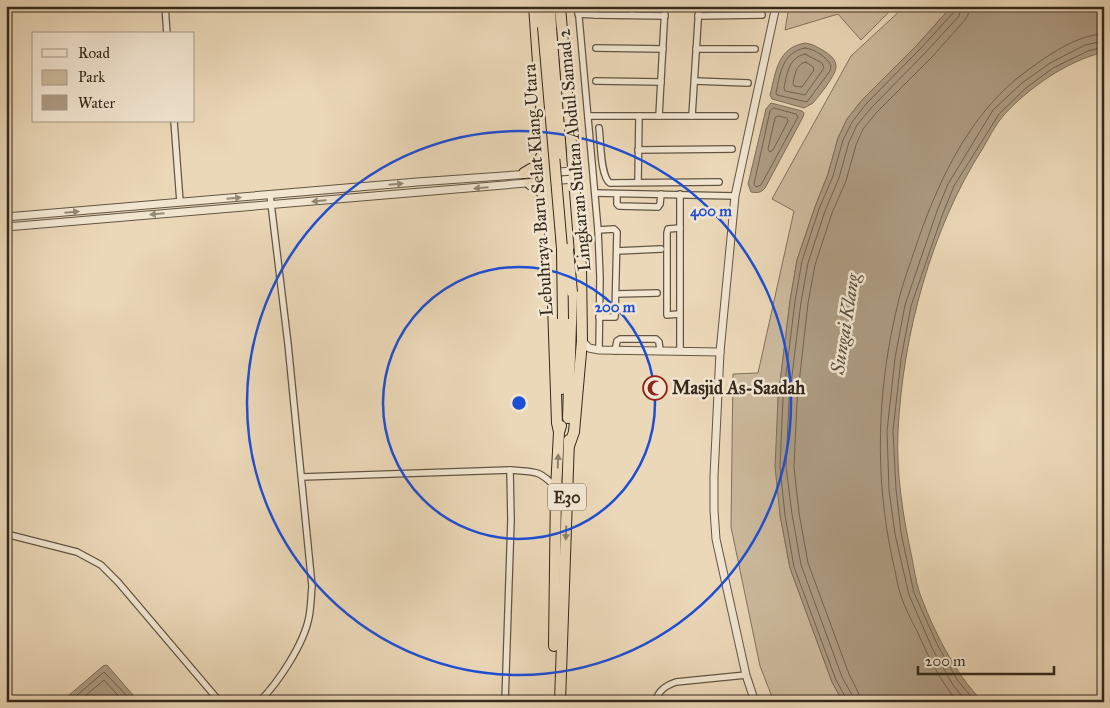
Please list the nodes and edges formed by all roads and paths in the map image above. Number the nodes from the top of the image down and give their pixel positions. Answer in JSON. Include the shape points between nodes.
{"nodes":[{"id":1,"x":165,"y":6,"type":"edge"},
{"id":2,"x":534,"y":6,"type":"edge"},
{"id":3,"x":542,"y":6,"type":"edge"},
{"id":4,"x":550,"y":6,"type":"edge"},
{"id":5,"x":560,"y":6,"type":"edge"},
{"id":6,"x":578,"y":6,"type":"edge"},
{"id":7,"x":597,"y":6,"type":"edge"},
{"id":8,"x":633,"y":6,"type":"edge"},
{"id":9,"x":665,"y":6,"type":"edge"},
{"id":10,"x":699,"y":6,"type":"edge"},
{"id":11,"x":776,"y":6,"type":"edge"},
{"id":12,"x":578,"y":14,"type":"junction"},
{"id":13,"x":596,"y":15,"type":"junction"},
{"id":14,"x":632,"y":15,"type":"junction"},
{"id":15,"x":664,"y":16,"type":"junction"},
{"id":16,"x":698,"y":16,"type":"junction"},
{"id":17,"x":762,"y":16,"type":"dead end"},
{"id":18,"x":547,"y":28,"type":"junction"},
{"id":19,"x":167,"y":32,"type":"edge"},
{"id":20,"x":596,"y":48,"type":"dead end"},
{"id":21,"x":663,"y":49,"type":"junction"},
{"id":22,"x":696,"y":49,"type":"junction"},
{"id":23,"x":755,"y":49,"type":"dead end"},
{"id":24,"x":596,"y":81,"type":"dead end"},
{"id":25,"x":695,"y":81,"type":"junction"},
{"id":26,"x":661,"y":82,"type":"junction"},
{"id":27,"x":748,"y":83,"type":"dead end"},
{"id":28,"x":588,"y":116,"type":"junction"},
{"id":29,"x":639,"y":116,"type":"junction"},
{"id":30,"x":659,"y":116,"type":"junction"},
{"id":31,"x":692,"y":116,"type":"junction"},
{"id":32,"x":735,"y":116,"type":"dead end"},
{"id":33,"x":174,"y":122,"type":"edge"},
{"id":34,"x":599,"y":128,"type":"dead end"},
{"id":35,"x":732,"y":149,"type":"dead end"},
{"id":36,"x":638,"y":150,"type":"junction"},
{"id":37,"x":543,"y":153,"type":"junction"},
{"id":38,"x":524,"y":173,"type":"junction"},
{"id":39,"x":573,"y":175,"type":"junction"},
{"id":40,"x":546,"y":177,"type":"junction"},
{"id":41,"x":638,"y":182,"type":"junction"},
{"id":42,"x":718,"y":182,"type":"dead end"},
{"id":43,"x":530,"y":184,"type":"junction"},
{"id":44,"x":362,"y":187,"type":"junction"},
{"id":45,"x":595,"y":193,"type":"junction"},
{"id":46,"x":616,"y":194,"type":"junction"},
{"id":47,"x":661,"y":194,"type":"junction"},
{"id":48,"x":680,"y":194,"type":"junction"},
{"id":49,"x":270,"y":195,"type":"junction"},
{"id":50,"x":735,"y":196,"type":"junction"},
{"id":51,"x":363,"y":197,"type":"junction"},
{"id":52,"x":180,"y":202,"type":"junction"},
{"id":53,"x":548,"y":205,"type":"junction"},
{"id":54,"x":272,"y":206,"type":"junction"},
{"id":55,"x":47,"y":214,"type":"junction"},
{"id":56,"x":6,"y":218,"type":"edge"},
{"id":57,"x":48,"y":224,"type":"junction"},
{"id":58,"x":6,"y":227,"type":"edge"},
{"id":59,"x":680,"y":228,"type":"junction"},
{"id":60,"x":598,"y":230,"type":"junction"},
{"id":61,"x":661,"y":249,"type":"dead end"},
{"id":62,"x":617,"y":251,"type":"junction"},
{"id":63,"x":658,"y":293,"type":"dead end"},
{"id":64,"x":616,"y":294,"type":"junction"},
{"id":65,"x":679,"y":314,"type":"junction"},
{"id":66,"x":599,"y":317,"type":"junction"},
{"id":67,"x":582,"y":341,"type":"junction"},
{"id":68,"x":600,"y":350,"type":"junction"},
{"id":69,"x":615,"y":351,"type":"junction"},
{"id":70,"x":660,"y":351,"type":"junction"},
{"id":71,"x":680,"y":351,"type":"junction"},
{"id":72,"x":720,"y":352,"type":"junction"},
{"id":73,"x":580,"y":357,"type":"junction"},
{"id":74,"x":559,"y":432,"type":"junction"},
{"id":75,"x":569,"y":446,"type":"junction"},
{"id":76,"x":510,"y":470,"type":"junction"},
{"id":77,"x":302,"y":477,"type":"junction"},
{"id":78,"x":556,"y":489,"type":"junction"},
{"id":79,"x":6,"y":534,"type":"edge"},
{"id":80,"x":746,"y":675,"type":"junction"},
{"id":81,"x":220,"y":702,"type":"edge"},
{"id":82,"x":259,"y":702,"type":"edge"},
{"id":83,"x":506,"y":702,"type":"edge"},
{"id":84,"x":554,"y":702,"type":"edge"},
{"id":85,"x":560,"y":702,"type":"edge"},
{"id":86,"x":654,"y":702,"type":"edge"},
{"id":87,"x":754,"y":702,"type":"edge"}],
"edges":[{"from":1,"to":19,"type":"street"},
{"from":2,"to":37,"type":"highway"},
{"from":3,"to":18,"type":"highway","name":"Lebuhraya Baru Selat Klang Utara","number":"E30"},
{"from":4,"to":18,"type":"highway","name":"Lebuhraya Baru Selat Klang Utara","number":"E30"},
{"from":5,"to":39,"type":"highway"},
{"from":6,"to":12,"type":"street","name":"Lingkaran Sultan Abdul Samad 2"},
{"from":7,"to":13,"type":"street"},
{"from":8,"to":14,"type":"street"},
{"from":9,"to":15,"type":"street"},
{"from":10,"to":16,"type":"street"},
{"from":11,"to":50,"type":"street"},
{"from":12,"to":13,"type":"street"},
{"from":12,"to":28,"type":"street","name":"Lingkaran Sultan Abdul Samad 2"},
{"from":13,"to":14,"type":"street"},
{"from":14,"to":15,"type":"street"},
{"from":15,"to":21,"type":"street"},
{"from":16,"to":17,"type":"street"},
{"from":16,"to":22,"type":"street"},
{"from":18,"to":74,"type":"highway","name":"Lebuhraya Baru Selat Klang Utara","number":"E30","bridge":true,"via":[[562,248],[562,424]]},
{"from":18,"to":75,"type":"highway","name":"Lebuhraya Baru Selat Klang Utara","number":"E30","bridge":true,"via":[[572,292]]},
{"from":20,"to":21,"type":"street"},
{"from":21,"to":26,"type":"street"},
{"from":22,"to":23,"type":"street"},
{"from":22,"to":25,"type":"street"},
{"from":24,"to":26,"type":"street"},
{"from":25,"to":27,"type":"street"},
{"from":25,"to":31,"type":"street"},
{"from":26,"to":30,"type":"street"},
{"from":28,"to":29,"type":"street"},
{"from":28,"to":45,"type":"street","name":"Lingkaran Sultan Abdul Samad 2"},
{"from":29,"to":30,"type":"street"},
{"from":29,"to":36,"type":"street"},
{"from":30,"to":31,"type":"street"},
{"from":31,"to":32,"type":"street"},
{"from":33,"to":52,"type":"street"},
{"from":34,"to":41,"type":"street","via":[[605,179],[610,183]]},
{"from":35,"to":36,"type":"street"},
{"from":36,"to":41,"type":"street"},
{"from":37,"to":38,"type":"highway","via":[[536,166]]},
{"from":37,"to":40,"type":"highway"},
{"from":38,"to":40,"type":"street"},
{"from":44,"to":38,"type":"street","one_way":true},
{"from":39,"to":40,"type":"street"},
{"from":39,"to":67,"type":"highway","via":[[581,266]]},
{"from":40,"to":43,"type":"street"},
{"from":40,"to":53,"type":"highway"},
{"from":41,"to":42,"type":"street"},
{"from":43,"to":51,"type":"street","one_way":true},
{"from":43,"to":53,"type":"highway","via":[[541,191]]},
{"from":44,"to":49,"type":"street"},
{"from":44,"to":51,"type":"street"},
{"from":45,"to":46,"type":"street"},
{"from":45,"to":60,"type":"street","name":"Lingkaran Sultan Abdul Samad 2"},
{"from":46,"to":47,"type":"street"},
{"from":46,"to":47,"type":"street","via":[[619,206],[658,207]]},
{"from":47,"to":48,"type":"street"},
{"from":48,"to":50,"type":"street"},
{"from":48,"to":59,"type":"street"},
{"from":52,"to":49,"type":"street","one_way":true},
{"from":49,"to":54,"type":"street"},
{"from":50,"to":72,"type":"street"},
{"from":51,"to":54,"type":"street","one_way":true},
{"from":55,"to":52,"type":"street","one_way":true},
{"from":53,"to":74,"type":"highway"},
{"from":54,"to":57,"type":"street","one_way":true},
{"from":54,"to":77,"type":"street"},
{"from":55,"to":56,"type":"street"},
{"from":55,"to":57,"type":"street"},
{"from":57,"to":58,"type":"street"},
{"from":59,"to":65,"type":"street"},
{"from":59,"to":65,"type":"street","via":[[668,229],[667,233],[666,293],[667,315]]},
{"from":60,"to":62,"type":"street","via":[[614,229],[617,232]]},
{"from":60,"to":66,"type":"street","name":"Lingkaran Sultan Abdul Samad 2"},
{"from":61,"to":62,"type":"street"},
{"from":62,"to":64,"type":"street"},
{"from":63,"to":64,"type":"street"},
{"from":64,"to":66,"type":"street","via":[[614,317]]},
{"from":65,"to":71,"type":"street"},
{"from":66,"to":68,"type":"street","name":"Lingkaran Sultan Abdul Samad 2"},
{"from":67,"to":68,"type":"street","via":[[589,348]]},
{"from":67,"to":73,"type":"highway"},
{"from":68,"to":69,"type":"street"},
{"from":68,"to":73,"type":"street"},
{"from":69,"to":70,"type":"street"},
{"from":69,"to":70,"type":"street","via":[[620,338],[658,340]]},
{"from":70,"to":71,"type":"street"},
{"from":71,"to":72,"type":"street"},
{"from":72,"to":80,"type":"street","via":[[714,476],[716,539]]},
{"from":73,"to":75,"type":"highway","via":[[574,432]]},
{"from":78,"to":74,"type":"highway","name":"Lebuhraya Baru Selat Klang Utara","number":"E30","one_way":true},
{"from":75,"to":85,"type":"highway","name":"Lebuhraya Baru Selat Klang Utara","number":"E30","one_way":true},
{"from":76,"to":77,"type":"street"},
{"from":76,"to":78,"type":"street","via":[[543,474]]},
{"from":76,"to":83,"type":"street"},
{"from":77,"to":82,"type":"street","via":[[312,586],[309,619],[286,668]]},
{"from":78,"to":84,"type":"highway","name":"Lebuhraya Baru Selat Klang Utara","number":"E30"},
{"from":79,"to":81,"type":"street","via":[[77,552],[101,565]]},
{"from":80,"to":86,"type":"street","via":[[676,682],[659,692]]},
{"from":80,"to":87,"type":"street"}]}
